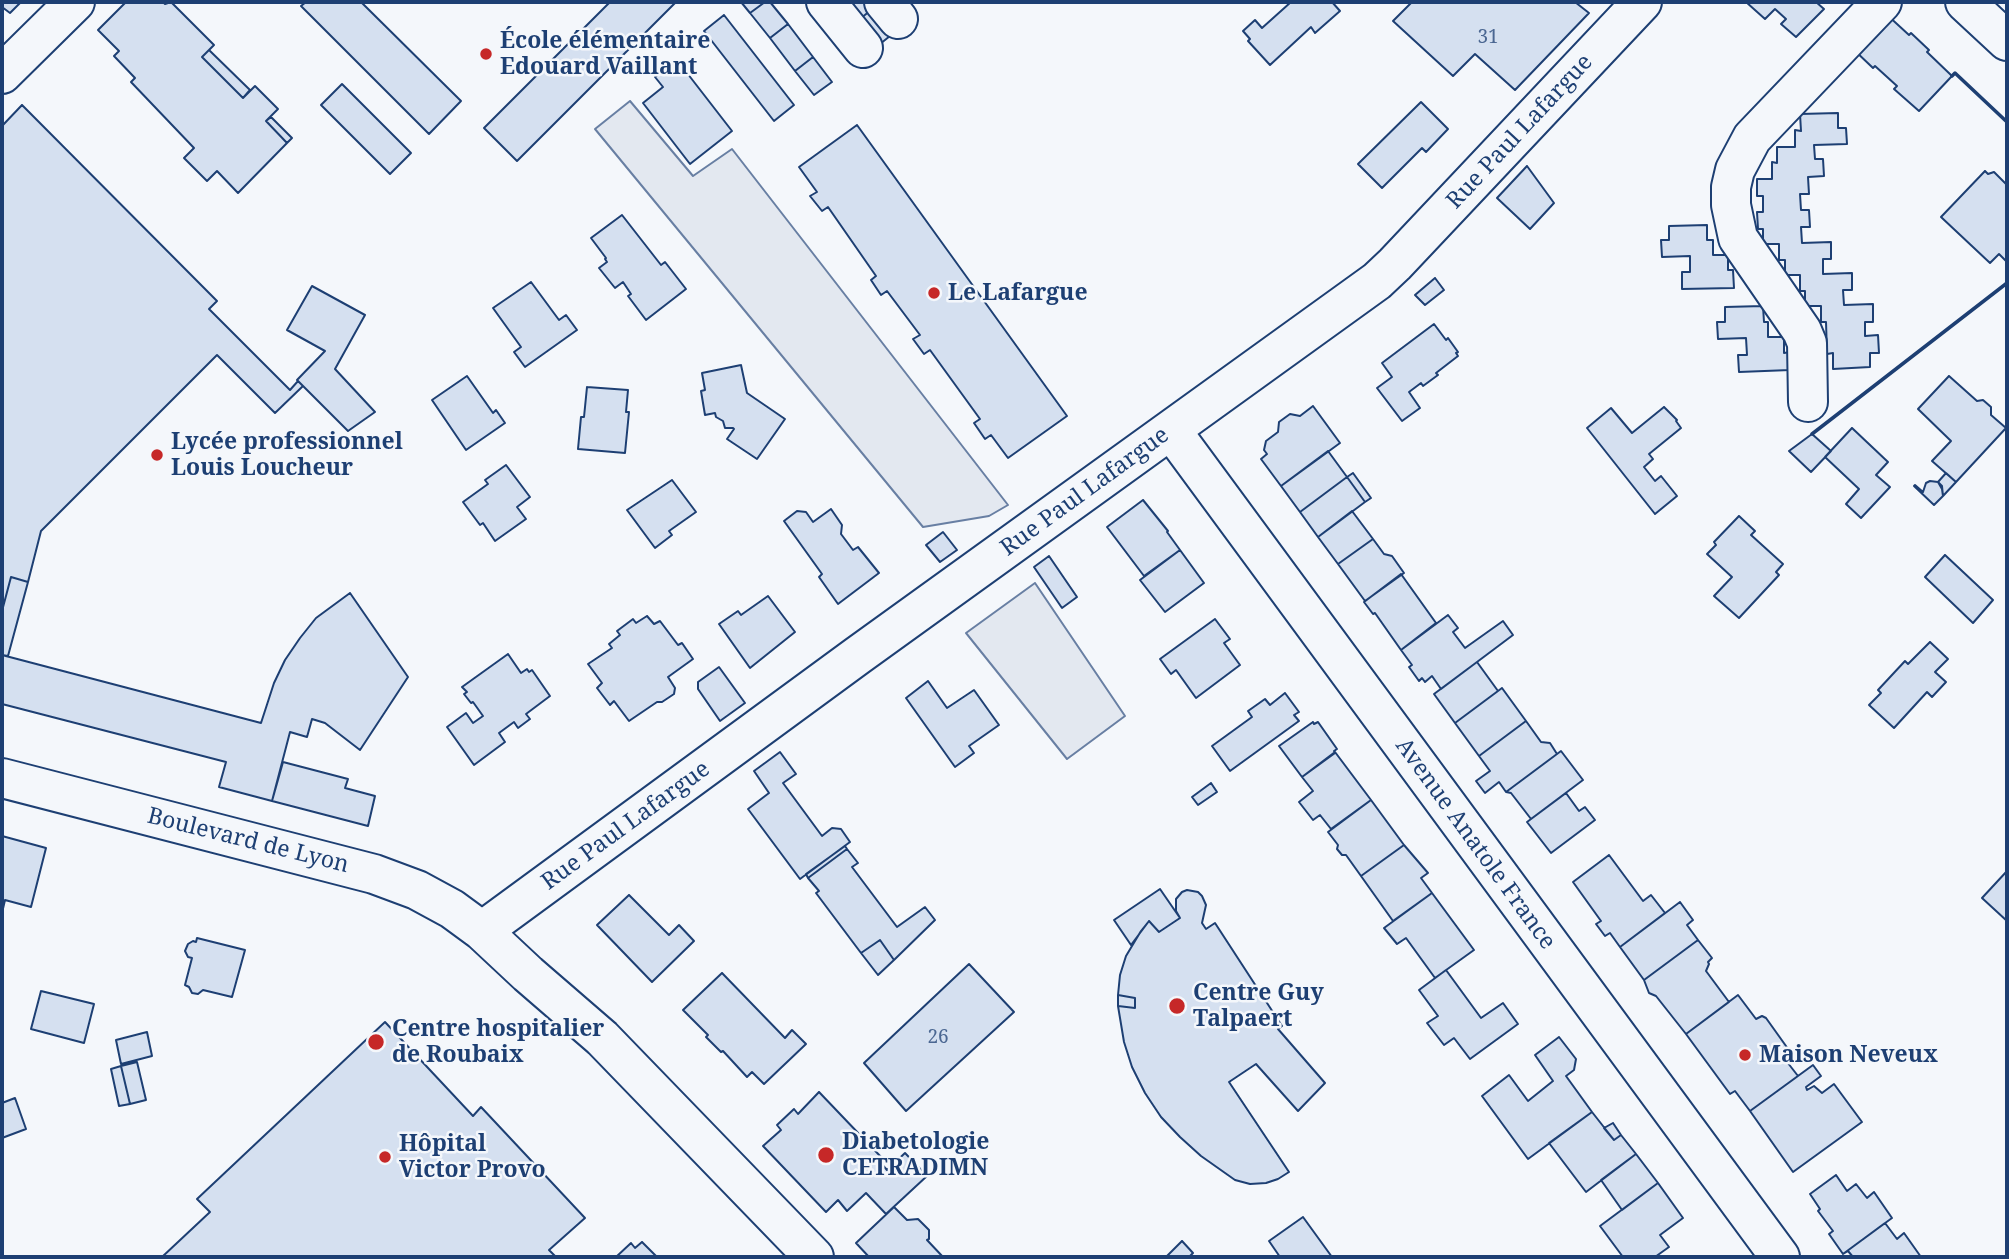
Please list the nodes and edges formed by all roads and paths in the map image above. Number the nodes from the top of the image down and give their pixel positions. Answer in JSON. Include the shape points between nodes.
{"nodes":[{"id":1,"x":75,"y":2,"type":"edge"},
{"id":2,"x":826,"y":2,"type":"edge"},
{"id":3,"x":1642,"y":2,"type":"edge"},
{"id":4,"x":1882,"y":2,"type":"edge"},
{"id":5,"x":1965,"y":2,"type":"edge"},
{"id":6,"x":2007,"y":41,"type":"edge"},
{"id":7,"x":863,"y":48,"type":"dead end"},
{"id":8,"x":2,"y":74,"type":"edge"},
{"id":9,"x":1808,"y":402,"type":"dead end"},
{"id":10,"x":1171,"y":430,"type":"junction"},
{"id":11,"x":2,"y":778,"type":"edge"},
{"id":12,"x":482,"y":931,"type":"junction"},
{"id":13,"x":690,"y":1147,"type":"junction"},
{"id":14,"x":778,"y":1257,"type":"edge"},
{"id":15,"x":814,"y":1257,"type":"edge"},
{"id":16,"x":1780,"y":1257,"type":"edge"}],
"edges":[{"from":1,"to":8,"type":"street"},
{"from":2,"to":7,"type":"street"},
{"from":3,"to":10,"type":"street","name":"Rue Paul Lafargue","via":[[1377,281]]},
{"from":4,"to":9,"type":"street","via":[[1752,138],[1731,187],[1738,238],[1807,343]]},
{"from":5,"to":6,"type":"street"},
{"from":10,"to":12,"type":"street","name":"Rue Paul Lafargue"},
{"from":10,"to":16,"type":"street","name":"Avenue Anatole France"},
{"from":11,"to":12,"type":"street","name":"Boulevard de Lyon","via":[[374,874],[435,899]]},
{"from":12,"to":13,"type":"street","name":"Boulevard de Lyon","via":[[602,1038]]},
{"from":13,"to":14,"type":"street"},
{"from":13,"to":15,"type":"street"}]}
